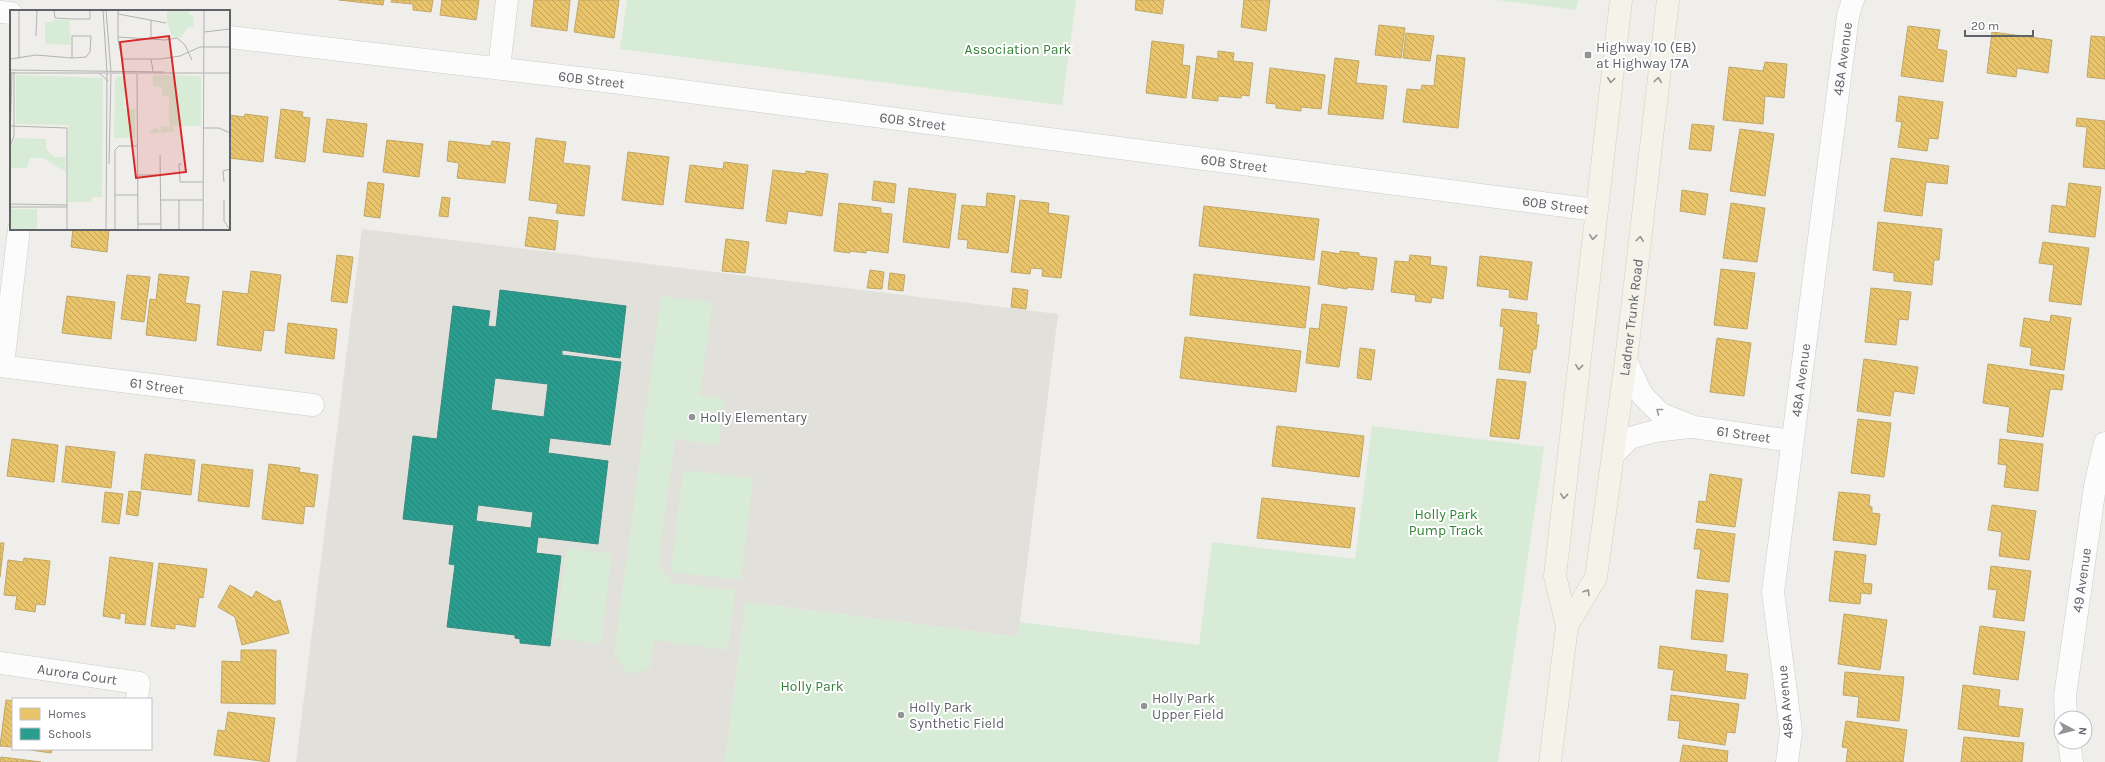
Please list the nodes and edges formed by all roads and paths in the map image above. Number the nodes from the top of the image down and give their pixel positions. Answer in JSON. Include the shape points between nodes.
{"nodes":[{"id":1,"x":507,"y":0,"type":"edge"},
{"id":2,"x":1621,"y":0,"type":"edge"},
{"id":3,"x":1668,"y":0,"type":"edge"},
{"id":4,"x":1853,"y":0,"type":"edge"},
{"id":5,"x":0,"y":12,"type":"edge"},
{"id":6,"x":10,"y":13,"type":"edge"},
{"id":7,"x":230,"y":37,"type":"edge"},
{"id":8,"x":499,"y":68,"type":"junction"},
{"id":9,"x":1596,"y":210,"type":"junction"},
{"id":10,"x":19,"y":230,"type":"edge"},
{"id":11,"x":1626,"y":361,"type":"junction"},
{"id":12,"x":1,"y":366,"type":"edge"},
{"id":13,"x":313,"y":405,"type":"dead end"},
{"id":14,"x":1694,"y":426,"type":"junction"},
{"id":15,"x":1792,"y":440,"type":"junction"},
{"id":16,"x":2105,"y":443,"type":"edge"},
{"id":17,"x":1614,"y":454,"type":"junction"},
{"id":18,"x":2100,"y":487,"type":"edge"},
{"id":19,"x":1566,"y":626,"type":"junction"},
{"id":20,"x":0,"y":663,"type":"edge"},
{"id":21,"x":137,"y":698,"type":"edge"},
{"id":22,"x":2066,"y":710,"type":"edge"},
{"id":23,"x":2070,"y":750,"type":"edge"},
{"id":24,"x":1550,"y":762,"type":"edge"},
{"id":25,"x":1787,"y":762,"type":"edge"},
{"id":26,"x":2072,"y":762,"type":"edge"}],
"edges":[{"from":1,"to":8,"type":"street"},
{"from":2,"to":9,"type":"main road","name":"Ladner Trunk Road","one_way":true},
{"from":11,"to":3,"type":"main road","name":"Ladner Trunk Road","one_way":true},
{"from":4,"to":15,"type":"street","name":"48A Avenue","via":[[1848,16]]},
{"from":5,"to":6,"type":"street"},
{"from":7,"to":8,"type":"street","name":"60B Street"},
{"from":8,"to":9,"type":"street","name":"60B Street"},
{"from":9,"to":19,"type":"main road","name":"Ladner Trunk Road","one_way":true,"via":[[1555,576]]},
{"from":10,"to":12,"type":"street"},
{"from":14,"to":11,"type":"street","name":"61 Street","one_way":true,"via":[[1661,414],[1642,395]]},
{"from":11,"to":17,"type":"main road","name":"Ladner Trunk Road"},
{"from":12,"to":13,"type":"street","name":"61 Street"},
{"from":14,"to":15,"type":"street","name":"61 Street"},
{"from":14,"to":17,"type":"street","name":"61 Street","via":[[1655,431],[1630,438]]},
{"from":15,"to":25,"type":"street","name":"48A Avenue","via":[[1773,592],[1791,731]]},
{"from":16,"to":18,"type":"street","name":"49 Avenue"},
{"from":19,"to":17,"type":"main road","name":"Ladner Trunk Road","one_way":true,"via":[[1596,577]]},
{"from":18,"to":22,"type":"street","name":"49 Avenue","via":[[2065,696]]},
{"from":19,"to":24,"type":"main road","name":"Ladner Trunk Road"},
{"from":20,"to":21,"type":"street","name":"Aurora Court","via":[[139,683]]},
{"from":23,"to":26,"type":"street"}]}
